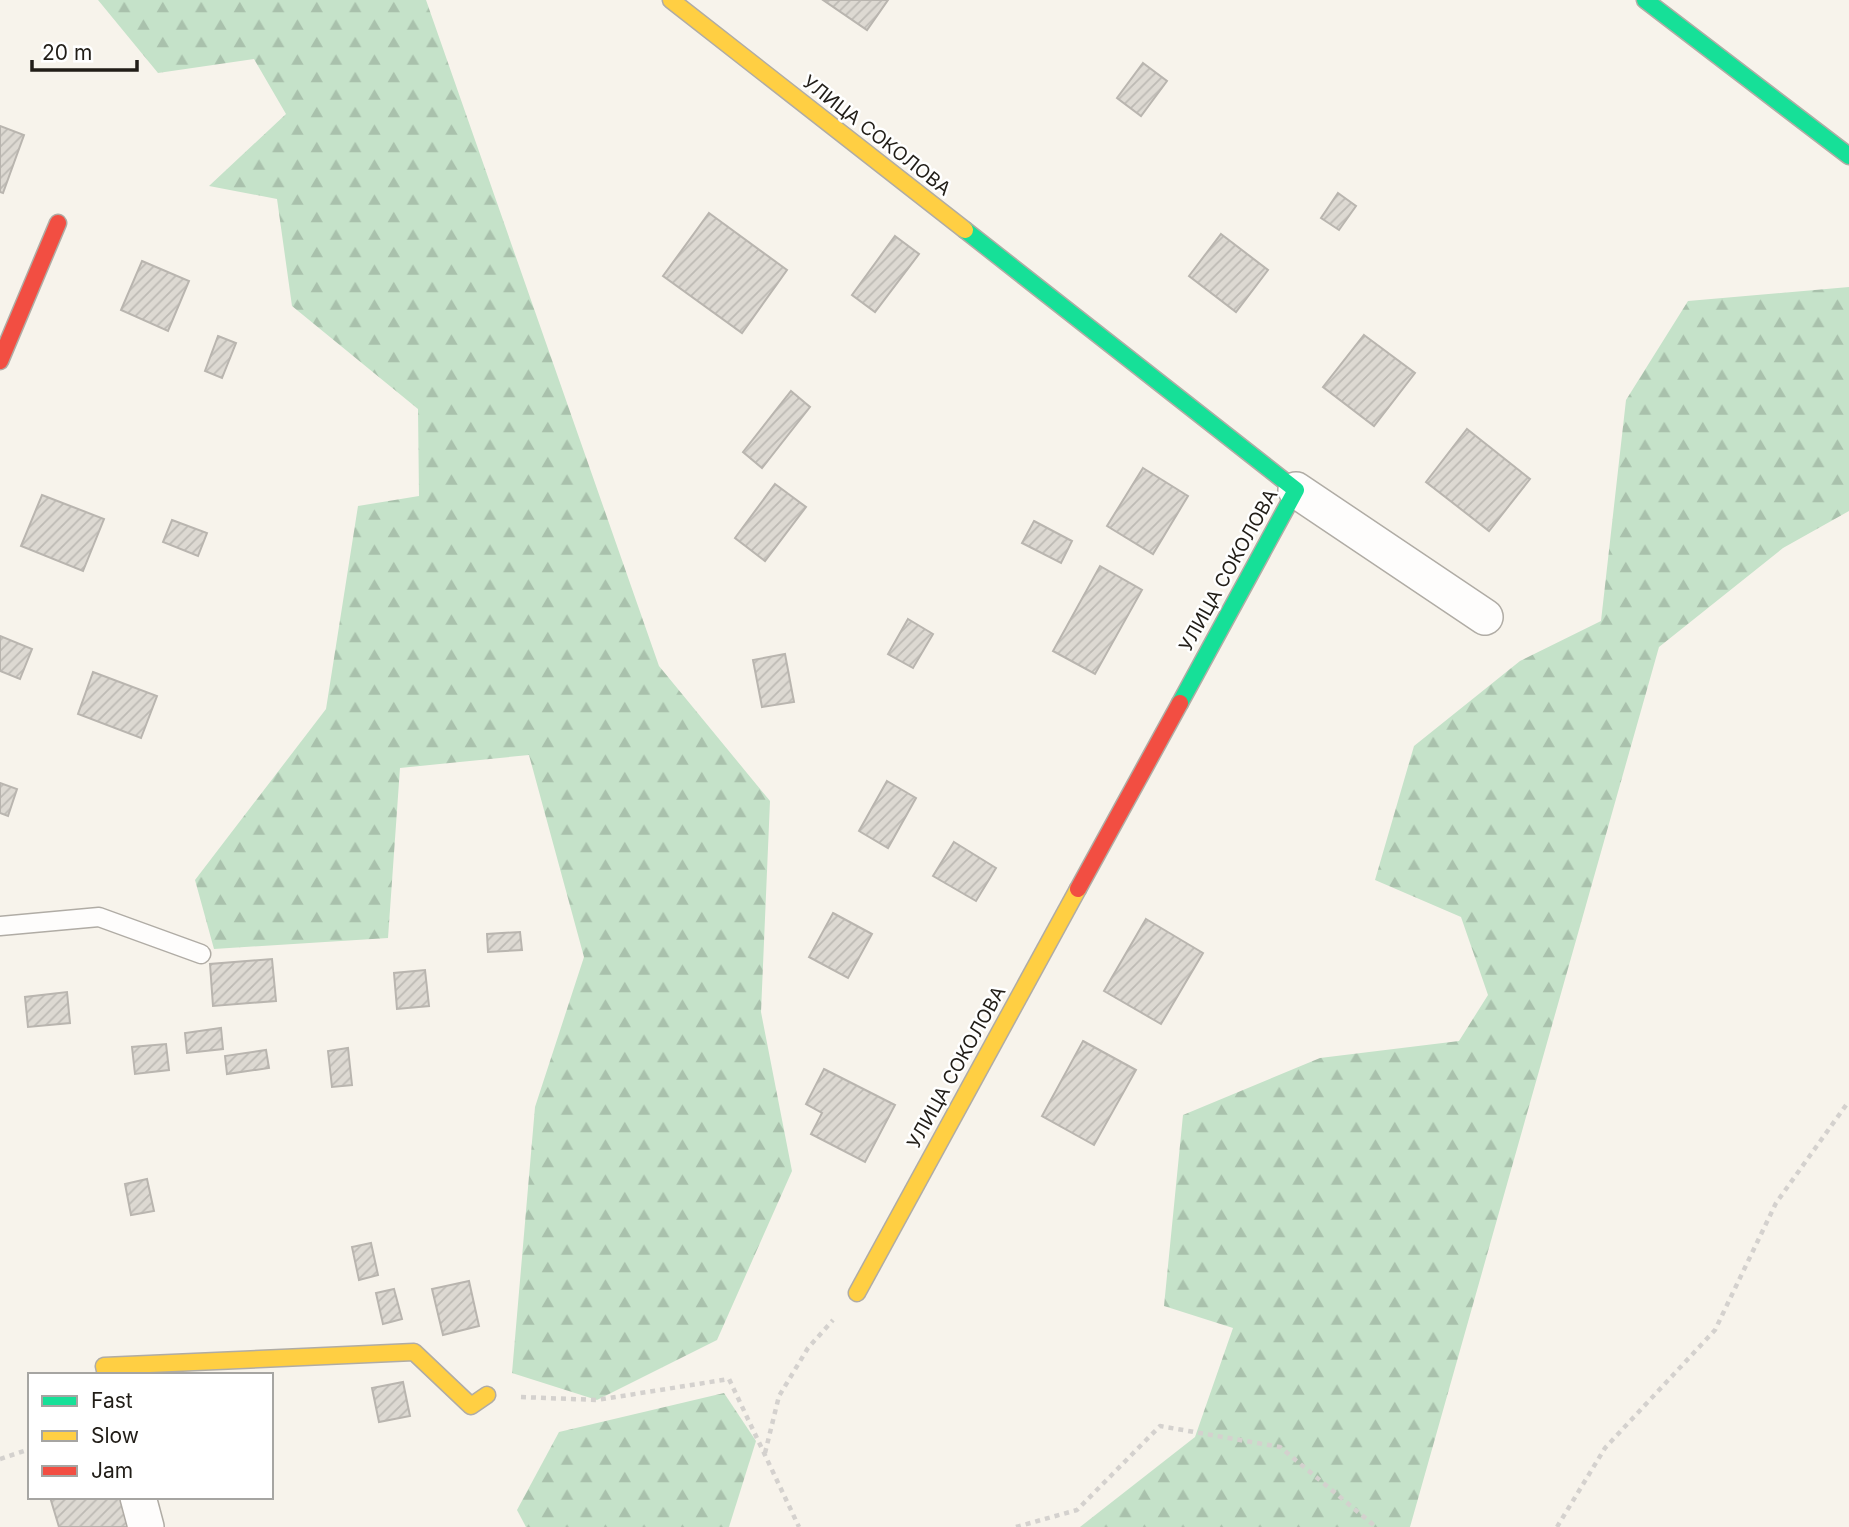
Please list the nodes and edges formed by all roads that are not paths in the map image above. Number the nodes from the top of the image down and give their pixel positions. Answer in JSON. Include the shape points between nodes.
{"nodes":[{"id":1,"x":671,"y":0,"type":"edge"},
{"id":2,"x":1645,"y":0,"type":"edge"},
{"id":3,"x":1849,"y":156,"type":"edge"},
{"id":4,"x":58,"y":223,"type":"dead end"},
{"id":5,"x":0,"y":361,"type":"edge"},
{"id":6,"x":1296,"y":490,"type":"junction"},
{"id":7,"x":1485,"y":617,"type":"dead end"},
{"id":8,"x":0,"y":926,"type":"edge"},
{"id":9,"x":201,"y":954,"type":"dead end"},
{"id":10,"x":857,"y":1293,"type":"road end"},
{"id":11,"x":106,"y":1373,"type":"edge"},
{"id":12,"x":487,"y":1395,"type":"road end"},
{"id":13,"x":139,"y":1499,"type":"edge"},
{"id":14,"x":146,"y":1527,"type":"edge"}],
"edges":[{"from":1,"to":6,"type":"street","name":"УЛИЦА СОКОЛОВА"},
{"from":2,"to":3,"type":"street"},
{"from":4,"to":5,"type":"street"},
{"from":6,"to":7,"type":"street"},
{"from":6,"to":10,"type":"street","name":"УЛИЦА СОКОЛОВА"},
{"from":8,"to":9,"type":"lane","via":[[99,917]]},
{"from":11,"to":12,"type":"street","via":[[104,1366],[414,1352],[471,1406]]},
{"from":13,"to":14,"type":"street"}]}
